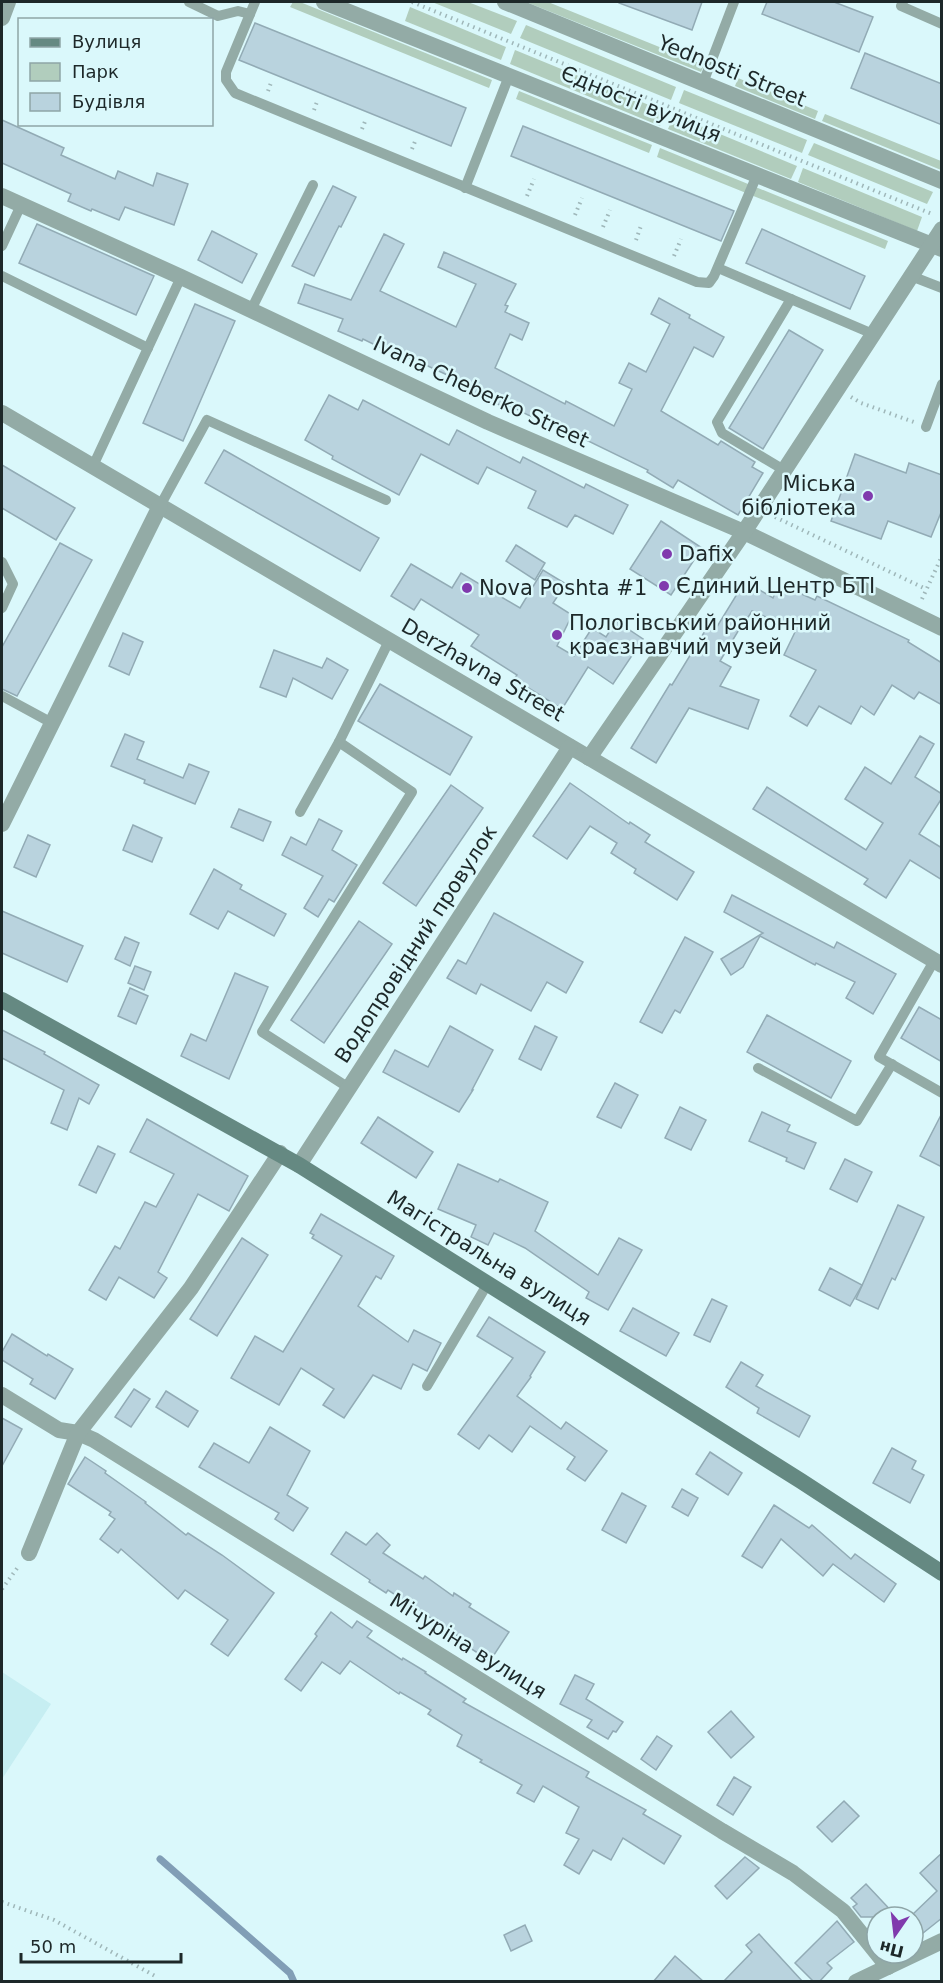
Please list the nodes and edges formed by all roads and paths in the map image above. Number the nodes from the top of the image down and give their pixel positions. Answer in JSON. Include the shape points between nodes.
{"nodes":[{"id":1,"x":8,"y":2,"type":"edge"},
{"id":2,"x":189,"y":2,"type":"edge"},
{"id":3,"x":255,"y":2,"type":"edge"},
{"id":4,"x":324,"y":2,"type":"edge"},
{"id":5,"x":412,"y":2,"type":"edge"},
{"id":6,"x":505,"y":2,"type":"edge"},
{"id":7,"x":734,"y":2,"type":"edge"},
{"id":8,"x":903,"y":2,"type":"edge"},
{"id":9,"x":250,"y":14,"type":"junction"},
{"id":10,"x":2,"y":18,"type":"edge"},
{"id":11,"x":942,"y":24,"type":"edge"},
{"id":12,"x":509,"y":76,"type":"junction"},
{"id":13,"x":703,"y":83,"type":"junction"},
{"id":14,"x":757,"y":175,"type":"junction"},
{"id":15,"x":942,"y":181,"type":"edge"},
{"id":16,"x":313,"y":185,"type":"dead end"},
{"id":17,"x":465,"y":188,"type":"junction"},
{"id":18,"x":2,"y":196,"type":"edge"},
{"id":19,"x":21,"y":205,"type":"junction"},
{"id":20,"x":940,"y":223,"type":"edge"},
{"id":21,"x":2,"y":246,"type":"edge"},
{"id":22,"x":936,"y":247,"type":"edge"},
{"id":23,"x":718,"y":268,"type":"junction"},
{"id":24,"x":2,"y":276,"type":"edge"},
{"id":25,"x":911,"y":276,"type":"junction"},
{"id":26,"x":181,"y":277,"type":"junction"},
{"id":27,"x":942,"y":288,"type":"edge"},
{"id":28,"x":791,"y":299,"type":"junction"},
{"id":29,"x":251,"y":310,"type":"junction"},
{"id":30,"x":873,"y":334,"type":"junction"},
{"id":31,"x":148,"y":348,"type":"junction"},
{"id":32,"x":942,"y":384,"type":"edge"},
{"id":33,"x":837,"y":389,"type":"junction"},
{"id":34,"x":2,"y":413,"type":"edge"},
{"id":35,"x":926,"y":427,"type":"joint"},
{"id":36,"x":93,"y":466,"type":"junction"},
{"id":37,"x":784,"y":470,"type":"junction"},
{"id":38,"x":386,"y":500,"type":"dead end"},
{"id":39,"x":160,"y":506,"type":"junction"},
{"id":40,"x":759,"y":509,"type":"junction"},
{"id":41,"x":744,"y":532,"type":"junction"},
{"id":42,"x":942,"y":556,"type":"edge"},
{"id":43,"x":2,"y":562,"type":"edge"},
{"id":44,"x":926,"y":589,"type":"junction"},
{"id":45,"x":2,"y":608,"type":"edge"},
{"id":46,"x":915,"y":615,"type":"junction"},
{"id":47,"x":942,"y":628,"type":"edge"},
{"id":48,"x":389,"y":641,"type":"junction"},
{"id":49,"x":2,"y":696,"type":"edge"},
{"id":50,"x":52,"y":723,"type":"junction"},
{"id":51,"x":339,"y":742,"type":"junction"},
{"id":52,"x":570,"y":747,"type":"junction"},
{"id":53,"x":589,"y":758,"type":"junction"},
{"id":54,"x":300,"y":812,"type":"dead end"},
{"id":55,"x":2,"y":824,"type":"edge"},
{"id":56,"x":938,"y":963,"type":"edge"},
{"id":57,"x":2,"y":1000,"type":"edge"},
{"id":58,"x":892,"y":1064,"type":"junction"},
{"id":59,"x":758,"y":1068,"type":"dead end"},
{"id":60,"x":349,"y":1088,"type":"junction"},
{"id":61,"x":942,"y":1093,"type":"edge"},
{"id":62,"x":280,"y":1153,"type":"junction"},
{"id":63,"x":299,"y":1165,"type":"junction"},
{"id":64,"x":488,"y":1284,"type":"junction"},
{"id":65,"x":427,"y":1386,"type":"dead end"},
{"id":66,"x":2,"y":1395,"type":"edge"},
{"id":67,"x":78,"y":1433,"type":"junction"},
{"id":68,"x":30,"y":1553,"type":"joint"},
{"id":69,"x":942,"y":1573,"type":"edge"},
{"id":70,"x":2,"y":1589,"type":"edge"},
{"id":71,"x":2,"y":1902,"type":"edge"},
{"id":72,"x":942,"y":1941,"type":"edge"},
{"id":73,"x":888,"y":1967,"type":"junction"},
{"id":74,"x":155,"y":1976,"type":"dead end"},
{"id":75,"x":856,"y":1982,"type":"edge"}],
"edges":[{"from":1,"to":10,"type":"street"},
{"from":2,"to":9,"type":"lane","via":[[218,16],[238,11]]},
{"from":3,"to":9,"type":"lane"},
{"from":4,"to":12,"type":"street","name":"Єдності вулиця"},
{"from":5,"to":20,"type":"path"},
{"from":6,"to":13,"type":"street","name":"Yednosti Street"},
{"from":7,"to":13,"type":"lane"},
{"from":8,"to":11,"type":"lane","via":[[901,6]]},
{"from":9,"to":17,"type":"lane","via":[[226,72],[226,80],[235,93]]},
{"from":12,"to":14,"type":"street","name":"Єдності вулиця"},
{"from":12,"to":17,"type":"lane"},
{"from":13,"to":15,"type":"street","name":"Yednosti Street"},
{"from":14,"to":22,"type":"street","name":"Єдності вулиця"},
{"from":14,"to":23,"type":"lane"},
{"from":16,"to":29,"type":"lane"},
{"from":17,"to":23,"type":"lane","via":[[697,282],[709,283]]},
{"from":18,"to":19,"type":"street","name":"Ivana Cheberko Street"},
{"from":19,"to":21,"type":"lane"},
{"from":19,"to":26,"type":"street","name":"Ivana Cheberko Street"},
{"from":20,"to":22,"type":"street"},
{"from":22,"to":25,"type":"street"},
{"from":23,"to":28,"type":"lane"},
{"from":24,"to":31,"type":"lane"},
{"from":25,"to":27,"type":"lane"},
{"from":25,"to":30,"type":"street"},
{"from":26,"to":29,"type":"street","name":"Ivana Cheberko Street"},
{"from":26,"to":31,"type":"lane"},
{"from":28,"to":30,"type":"lane"},
{"from":28,"to":37,"type":"lane","via":[[717,422],[722,433]]},
{"from":29,"to":41,"type":"street","name":"Ivana Cheberko Street","via":[[531,441]]},
{"from":30,"to":33,"type":"street"},
{"from":31,"to":36,"type":"lane"},
{"from":32,"to":35,"type":"lane"},
{"from":33,"to":35,"type":"path","via":[[861,403]]},
{"from":33,"to":37,"type":"street"},
{"from":34,"to":36,"type":"street","name":"Derzhavna Street"},
{"from":36,"to":39,"type":"street","name":"Derzhavna Street"},
{"from":37,"to":40,"type":"street"},
{"from":38,"to":39,"type":"lane","via":[[207,420]]},
{"from":39,"to":48,"type":"street","name":"Derzhavna Street"},
{"from":39,"to":50,"type":"street"},
{"from":40,"to":41,"type":"street"},
{"from":40,"to":44,"type":"path"},
{"from":41,"to":46,"type":"street","name":"Ivana Cheberko Street"},
{"from":41,"to":53,"type":"street"},
{"from":42,"to":44,"type":"path"},
{"from":43,"to":45,"type":"lane","via":[[13,584]]},
{"from":44,"to":46,"type":"path"},
{"from":46,"to":47,"type":"street","name":"Ivana Cheberko Street"},
{"from":48,"to":51,"type":"lane"},
{"from":48,"to":52,"type":"street","name":"Derzhavna Street"},
{"from":49,"to":50,"type":"lane"},
{"from":50,"to":55,"type":"street"},
{"from":51,"to":54,"type":"lane"},
{"from":51,"to":60,"type":"lane","via":[[412,792],[262,1032]]},
{"from":52,"to":53,"type":"street","name":"Derzhavna Street"},
{"from":52,"to":60,"type":"street","name":"Водопровідний провулок"},
{"from":53,"to":56,"type":"street","name":"Derzhavna Street"},
{"from":56,"to":58,"type":"lane","via":[[879,1057]]},
{"from":57,"to":62,"type":"main road","name":"Магістральна вулиця"},
{"from":58,"to":59,"type":"lane","via":[[857,1121]]},
{"from":58,"to":61,"type":"lane"},
{"from":60,"to":63,"type":"street","name":"Водопровідний провулок"},
{"from":62,"to":63,"type":"main road","name":"Магістральна вулиця"},
{"from":62,"to":67,"type":"street","via":[[191,1288]]},
{"from":63,"to":64,"type":"main road","name":"Магістральна вулиця"},
{"from":64,"to":65,"type":"lane"},
{"from":64,"to":69,"type":"main road","name":"Магістральна вулиця"},
{"from":66,"to":67,"type":"street","name":"Мічуріна вулиця","via":[[60,1430]]},
{"from":67,"to":68,"type":"street"},
{"from":67,"to":73,"type":"street","name":"Мічуріна вулиця","via":[[793,1873],[843,1911]]},
{"from":68,"to":70,"type":"path"},
{"from":71,"to":74,"type":"path","via":[[54,1920]]},
{"from":72,"to":73,"type":"street"},
{"from":73,"to":75,"type":"street"}]}
